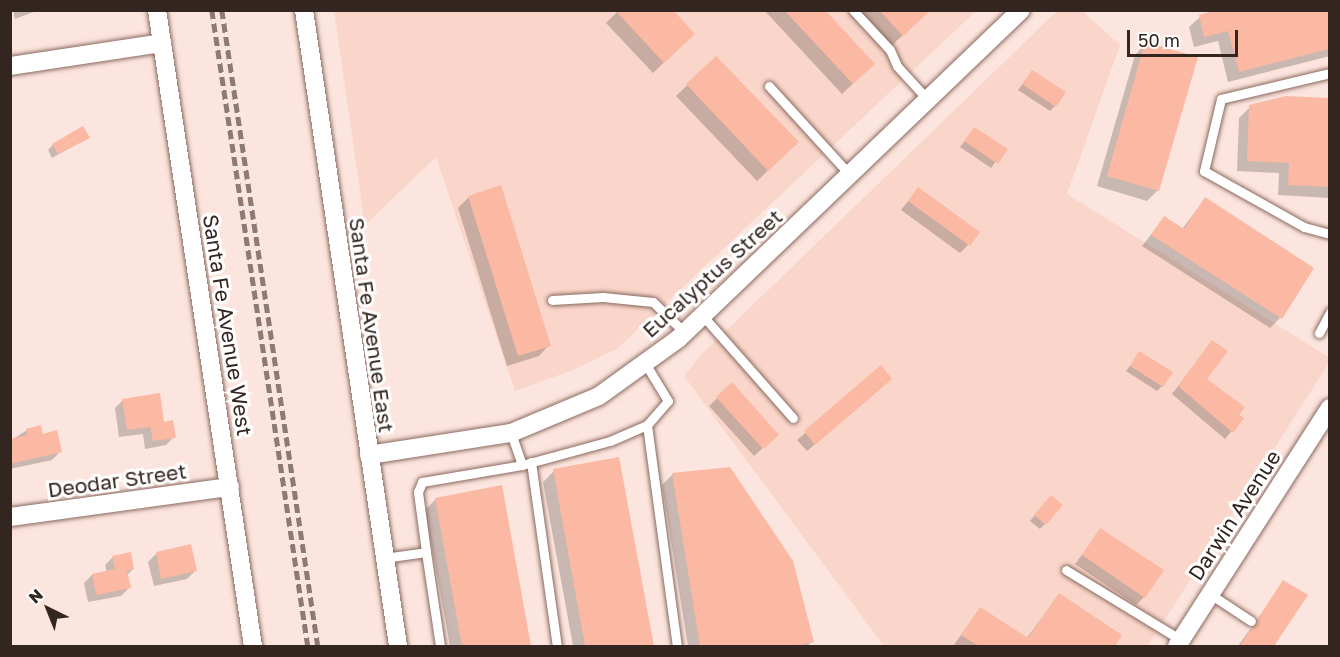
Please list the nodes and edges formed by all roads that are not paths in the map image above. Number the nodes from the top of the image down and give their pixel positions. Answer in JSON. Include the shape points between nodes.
{"nodes":[{"id":1,"x":158,"y":10,"type":"edge"},
{"id":2,"x":304,"y":10,"type":"edge"},
{"id":3,"x":853,"y":10,"type":"edge"},
{"id":4,"x":1021,"y":10,"type":"edge"},
{"id":5,"x":162,"y":43,"type":"junction"},
{"id":6,"x":10,"y":66,"type":"edge"},
{"id":7,"x":1329,"y":73,"type":"edge"},
{"id":8,"x":769,"y":86,"type":"dead end"},
{"id":9,"x":928,"y":100,"type":"junction"},
{"id":10,"x":850,"y":174,"type":"junction"},
{"id":11,"x":1329,"y":234,"type":"edge"},
{"id":12,"x":552,"y":300,"type":"dead end"},
{"id":13,"x":1329,"y":312,"type":"edge"},
{"id":14,"x":703,"y":316,"type":"junction"},
{"id":15,"x":685,"y":333,"type":"junction"},
{"id":16,"x":1319,"y":333,"type":"dead end"},
{"id":17,"x":645,"y":363,"type":"junction"},
{"id":18,"x":1329,"y":408,"type":"edge"},
{"id":19,"x":793,"y":418,"type":"dead end"},
{"id":20,"x":647,"y":425,"type":"junction"},
{"id":21,"x":511,"y":433,"type":"junction"},
{"id":22,"x":369,"y":455,"type":"junction"},
{"id":23,"x":526,"y":464,"type":"junction"},
{"id":24,"x":230,"y":487,"type":"junction"},
{"id":25,"x":10,"y":517,"type":"edge"},
{"id":26,"x":426,"y":552,"type":"junction"},
{"id":27,"x":384,"y":558,"type":"junction"},
{"id":28,"x":1066,"y":570,"type":"dead end"},
{"id":29,"x":1210,"y":594,"type":"junction"},
{"id":30,"x":1251,"y":621,"type":"dead end"},
{"id":31,"x":1179,"y":643,"type":"edge"},
{"id":32,"x":253,"y":646,"type":"edge"},
{"id":33,"x":398,"y":646,"type":"edge"},
{"id":34,"x":440,"y":646,"type":"edge"},
{"id":35,"x":557,"y":646,"type":"edge"},
{"id":36,"x":676,"y":646,"type":"edge"}],
"edges":[{"from":1,"to":5,"type":"street","name":"Santa Fe Avenue West"},
{"from":2,"to":22,"type":"street","name":"Santa Fe Avenue East"},
{"from":3,"to":9,"type":"lane"},
{"from":4,"to":9,"type":"street","name":"Eucalyptus Street"},
{"from":5,"to":6,"type":"street"},
{"from":5,"to":24,"type":"street","name":"Santa Fe Avenue West"},
{"from":7,"to":11,"type":"lane","via":[[1221,99],[1204,171],[1304,227]]},
{"from":8,"to":10,"type":"lane"},
{"from":9,"to":10,"type":"street","name":"Eucalyptus Street"},
{"from":10,"to":14,"type":"street","name":"Eucalyptus Street"},
{"from":12,"to":15,"type":"lane","via":[[603,297],[653,302]]},
{"from":13,"to":16,"type":"lane"},
{"from":14,"to":15,"type":"street","name":"Eucalyptus Street"},
{"from":14,"to":19,"type":"lane"},
{"from":15,"to":17,"type":"street","name":"Eucalyptus Street"},
{"from":17,"to":20,"type":"lane","via":[[668,401]]},
{"from":17,"to":21,"type":"street","name":"Eucalyptus Street","via":[[599,396]]},
{"from":18,"to":29,"type":"street","name":"Darwin Avenue"},
{"from":20,"to":23,"type":"lane","via":[[610,441]]},
{"from":20,"to":36,"type":"lane"},
{"from":21,"to":22,"type":"street","name":"Eucalyptus Street"},
{"from":21,"to":23,"type":"lane"},
{"from":22,"to":27,"type":"street","name":"Santa Fe Avenue East"},
{"from":23,"to":26,"type":"lane","via":[[422,482],[418,492]]},
{"from":23,"to":35,"type":"lane"},
{"from":24,"to":25,"type":"street","name":"Deodar Street"},
{"from":24,"to":32,"type":"street","name":"Santa Fe Avenue West"},
{"from":26,"to":27,"type":"lane"},
{"from":26,"to":34,"type":"lane"},
{"from":27,"to":33,"type":"street","name":"Santa Fe Avenue East"},
{"from":28,"to":31,"type":"lane"},
{"from":29,"to":30,"type":"lane"},
{"from":29,"to":31,"type":"street","name":"Darwin Avenue"}]}
